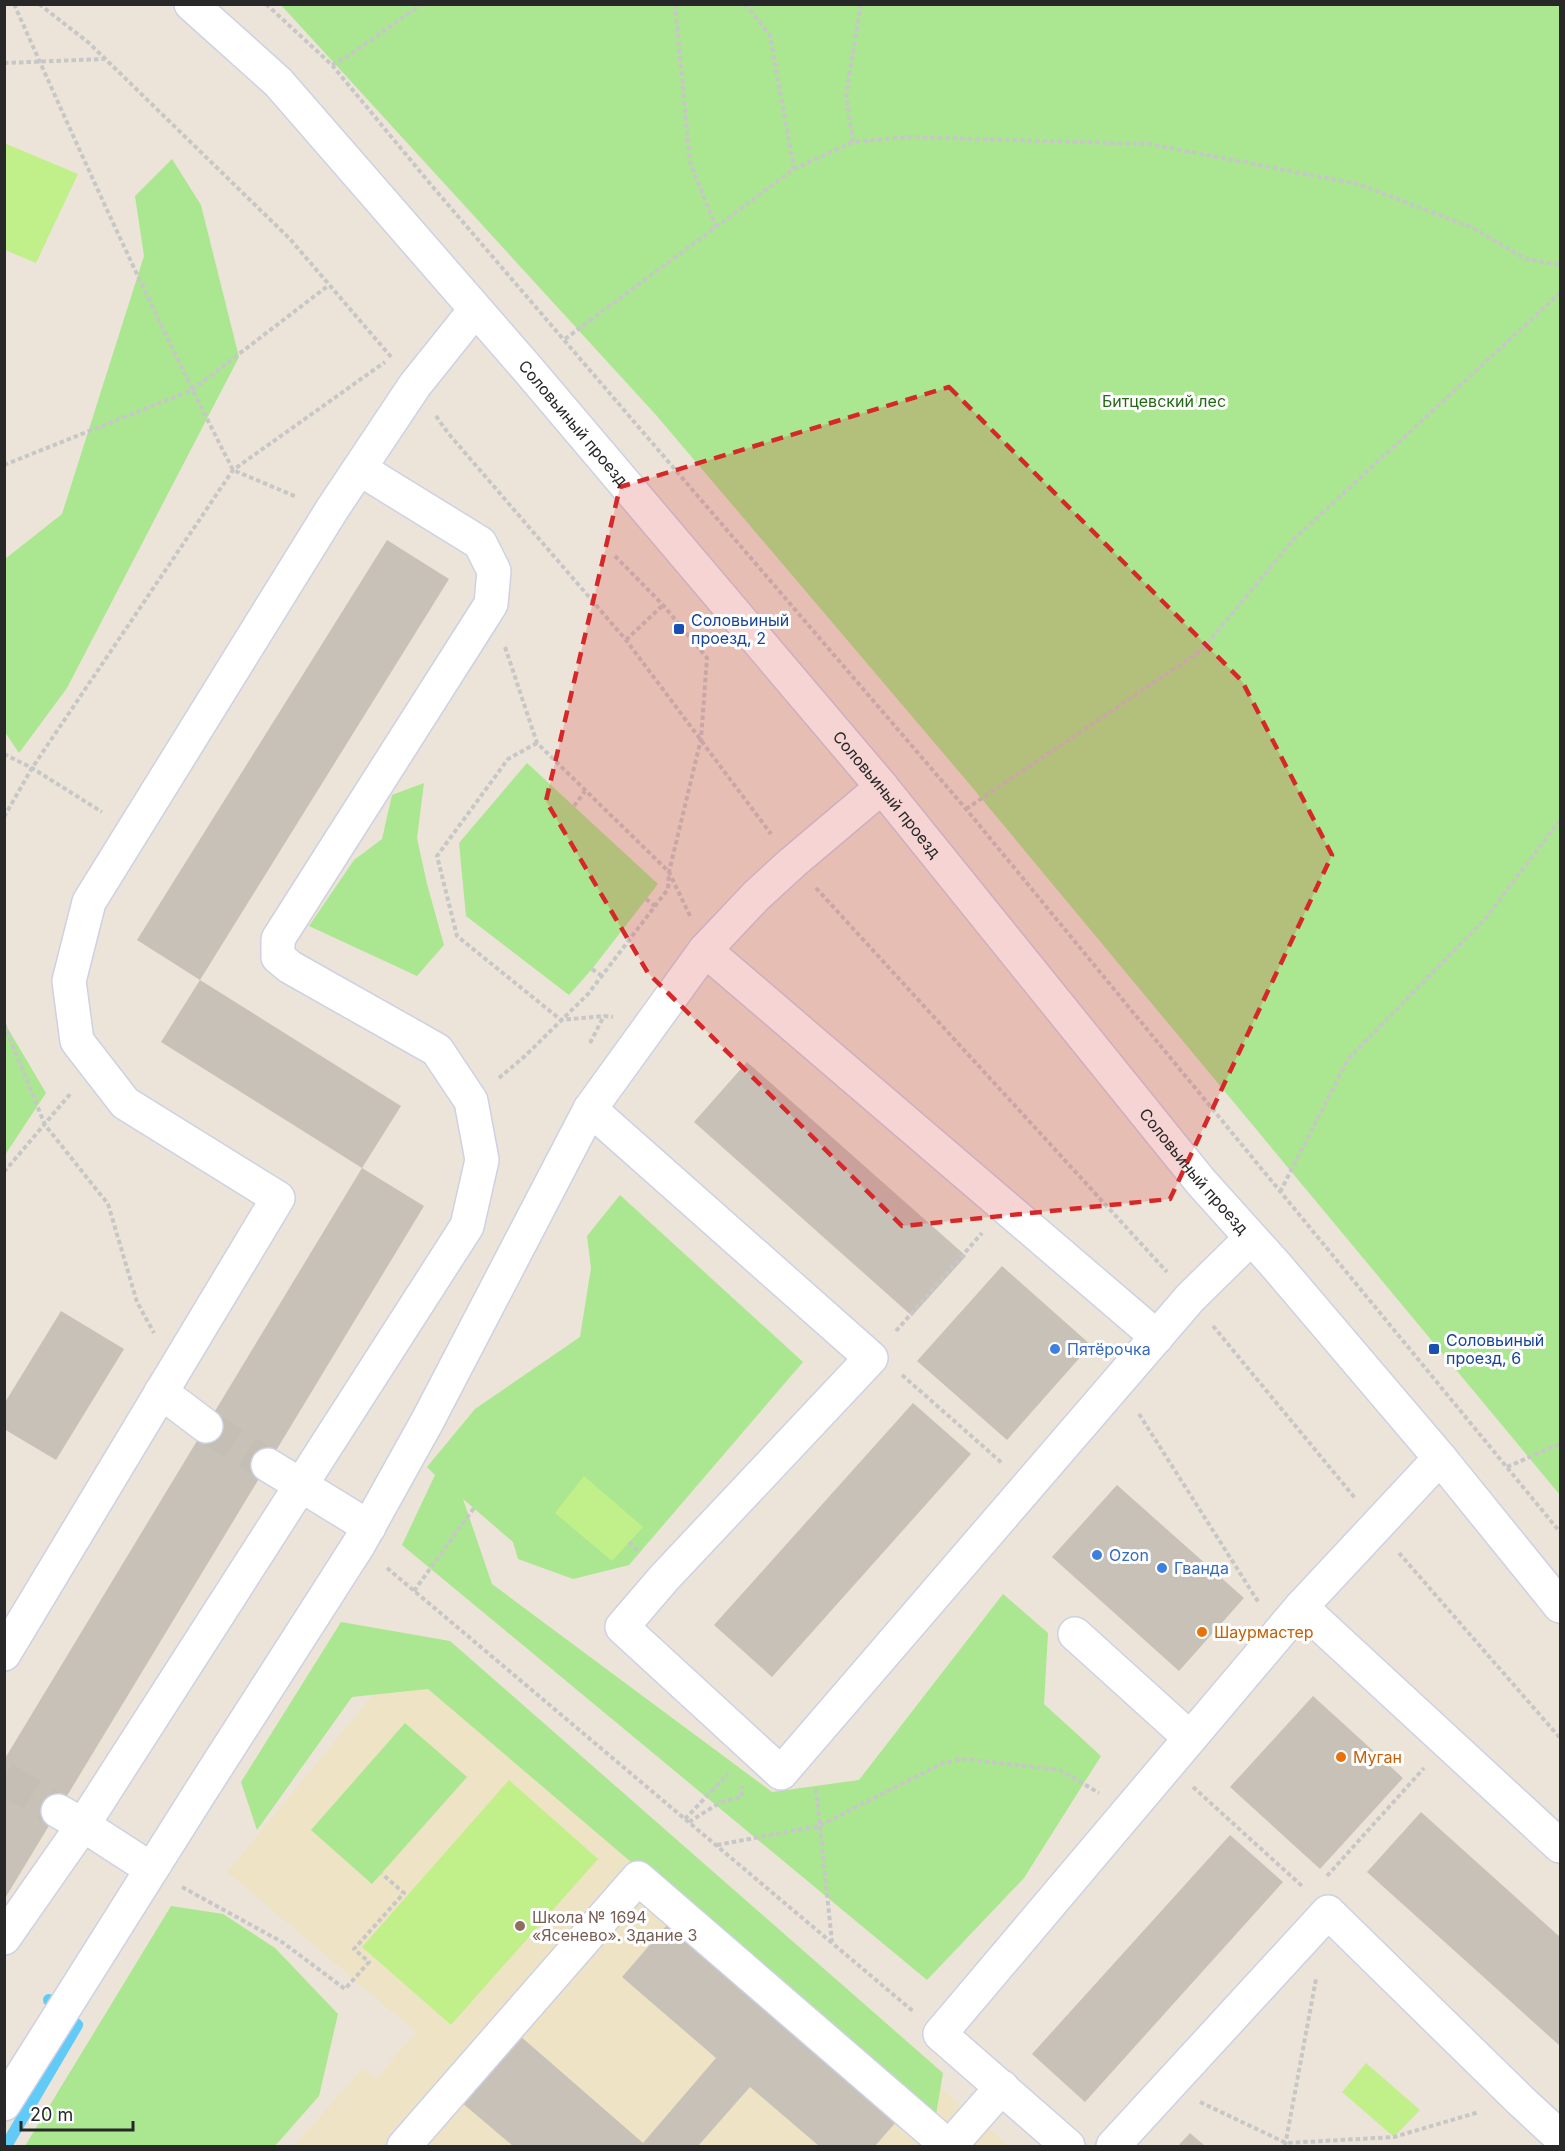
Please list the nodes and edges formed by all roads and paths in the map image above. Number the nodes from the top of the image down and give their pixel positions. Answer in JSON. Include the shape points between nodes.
{"nodes":[{"id":1,"x":14,"y":4,"type":"edge"},
{"id":2,"x":192,"y":4,"type":"edge"},
{"id":3,"x":266,"y":4,"type":"edge"},
{"id":4,"x":422,"y":4,"type":"edge"},
{"id":5,"x":675,"y":4,"type":"edge"},
{"id":6,"x":744,"y":4,"type":"edge"},
{"id":7,"x":861,"y":4,"type":"edge"},
{"id":8,"x":104,"y":58,"type":"dead end"},
{"id":9,"x":40,"y":62,"type":"junction"},
{"id":10,"x":4,"y":63,"type":"edge"},
{"id":11,"x":332,"y":65,"type":"junction"},
{"id":12,"x":853,"y":142,"type":"junction"},
{"id":13,"x":794,"y":169,"type":"junction"},
{"id":14,"x":716,"y":227,"type":"junction"},
{"id":15,"x":1560,"y":265,"type":"edge"},
{"id":16,"x":329,"y":285,"type":"dead end"},
{"id":17,"x":1560,"y":293,"type":"edge"},
{"id":18,"x":475,"y":310,"type":"junction"},
{"id":19,"x":565,"y":339,"type":"junction"},
{"id":20,"x":391,"y":357,"type":"dead end"},
{"id":21,"x":192,"y":390,"type":"junction"},
{"id":22,"x":4,"y":465,"type":"edge"},
{"id":23,"x":360,"y":469,"type":"junction"},
{"id":24,"x":233,"y":470,"type":"junction"},
{"id":25,"x":332,"y":511,"type":"junction"},
{"id":26,"x":613,"y":554,"type":"dead end"},
{"id":27,"x":491,"y":604,"type":"junction"},
{"id":28,"x":663,"y":605,"type":"junction"},
{"id":29,"x":626,"y":640,"type":"dead end"},
{"id":30,"x":537,"y":743,"type":"junction"},
{"id":31,"x":4,"y":754,"type":"edge"},
{"id":32,"x":32,"y":768,"type":"junction"},
{"id":33,"x":882,"y":787,"type":"junction"},
{"id":34,"x":585,"y":791,"type":"junction"},
{"id":35,"x":574,"y":806,"type":"dead end"},
{"id":36,"x":966,"y":809,"type":"junction"},
{"id":37,"x":4,"y":817,"type":"edge"},
{"id":38,"x":1560,"y":820,"type":"edge"},
{"id":39,"x":133,"y":832,"type":"junction"},
{"id":40,"x":669,"y":872,"type":"junction"},
{"id":41,"x":646,"y":899,"type":"dead end"},
{"id":42,"x":655,"y":906,"type":"junction"},
{"id":43,"x":705,"y":950,"type":"junction"},
{"id":44,"x":592,"y":969,"type":"dead end"},
{"id":45,"x":602,"y":975,"type":"junction"},
{"id":46,"x":561,"y":1020,"type":"junction"},
{"id":47,"x":653,"y":1022,"type":"junction"},
{"id":48,"x":4,"y":1024,"type":"edge"},
{"id":49,"x":94,"y":1064,"type":"junction"},
{"id":50,"x":471,"y":1101,"type":"junction"},
{"id":51,"x":590,"y":1109,"type":"junction"},
{"id":52,"x":45,"y":1125,"type":"junction"},
{"id":53,"x":4,"y":1172,"type":"edge"},
{"id":54,"x":1280,"y":1192,"type":"junction"},
{"id":55,"x":1004,"y":1208,"type":"junction"},
{"id":56,"x":1251,"y":1238,"type":"junction"},
{"id":57,"x":1157,"y":1337,"type":"junction"},
{"id":58,"x":874,"y":1355,"type":"junction"},
{"id":59,"x":168,"y":1381,"type":"junction"},
{"id":60,"x":1118,"y":1382,"type":"junction"},
{"id":61,"x":206,"y":1426,"type":"tunnel mouth"},
{"id":62,"x":1559,"y":1445,"type":"edge"},
{"id":63,"x":1440,"y":1458,"type":"junction"},
{"id":64,"x":268,"y":1465,"type":"tunnel mouth"},
{"id":65,"x":1507,"y":1467,"type":"junction"},
{"id":66,"x":299,"y":1484,"type":"junction"},
{"id":67,"x":1028,"y":1487,"type":"junction"},
{"id":68,"x":474,"y":1508,"type":"dead end"},
{"id":69,"x":1560,"y":1533,"type":"edge"},
{"id":70,"x":364,"y":1535,"type":"junction"},
{"id":71,"x":414,"y":1591,"type":"junction"},
{"id":72,"x":1560,"y":1606,"type":"edge"},
{"id":73,"x":1301,"y":1607,"type":"junction"},
{"id":74,"x":1075,"y":1634,"type":"dead end"},
{"id":75,"x":1279,"y":1634,"type":"junction"},
{"id":76,"x":4,"y":1654,"type":"edge"},
{"id":77,"x":1191,"y":1738,"type":"junction"},
{"id":78,"x":1448,"y":1741,"type":"junction"},
{"id":79,"x":755,"y":1750,"type":"junction"},
{"id":80,"x":1168,"y":1764,"type":"junction"},
{"id":81,"x":1081,"y":1781,"type":"dead end"},
{"id":82,"x":71,"y":1818,"type":"junction"},
{"id":83,"x":687,"y":1820,"type":"junction"},
{"id":84,"x":819,"y":1826,"type":"junction"},
{"id":85,"x":716,"y":1845,"type":"junction"},
{"id":86,"x":1560,"y":1846,"type":"edge"},
{"id":87,"x":152,"y":1869,"type":"junction"},
{"id":88,"x":382,"y":1874,"type":"dead end"},
{"id":89,"x":1319,"y":1903,"type":"junction"},
{"id":90,"x":4,"y":1938,"type":"edge"},
{"id":91,"x":832,"y":1942,"type":"junction"},
{"id":92,"x":1317,"y":1970,"type":"dead end"},
{"id":93,"x":940,"y":2034,"type":"junction"},
{"id":94,"x":1168,"y":2086,"type":"junction"},
{"id":95,"x":1002,"y":2087,"type":"junction"},
{"id":96,"x":1520,"y":2100,"type":"junction"},
{"id":97,"x":4,"y":2104,"type":"edge"},
{"id":98,"x":1560,"y":2137,"type":"edge"},
{"id":99,"x":412,"y":2144,"type":"edge"},
{"id":100,"x":1285,"y":2145,"type":"edge"},
{"id":101,"x":949,"y":2146,"type":"edge"},
{"id":102,"x":1068,"y":2146,"type":"edge"},
{"id":103,"x":1113,"y":2146,"type":"edge"}],
"edges":[{"from":1,"to":9,"type":"path"},
{"from":2,"to":18,"type":"street","name":"Соловьиный проезд","via":[[278,82]]},
{"from":3,"to":11,"type":"path"},
{"from":4,"to":11,"type":"path"},
{"from":5,"to":14,"type":"path","via":[[690,162]]},
{"from":6,"to":13,"type":"path","via":[[770,34]]},
{"from":7,"to":12,"type":"path","via":[[846,95]]},
{"from":8,"to":9,"type":"path"},
{"from":9,"to":10,"type":"path"},
{"from":9,"to":21,"type":"path"},
{"from":11,"to":19,"type":"path"},
{"from":12,"to":13,"type":"path"},
{"from":12,"to":15,"type":"path","via":[[907,137],[1149,144],[1358,184],[1473,228],[1526,259]]},
{"from":13,"to":14,"type":"path"},
{"from":14,"to":19,"type":"path"},
{"from":16,"to":21,"type":"path"},
{"from":17,"to":36,"type":"path","via":[[1293,540],[1202,650]]},
{"from":18,"to":23,"type":"street","via":[[414,385]]},
{"from":18,"to":33,"type":"street","name":"Соловьиный проезд"},
{"from":19,"to":36,"type":"path"},
{"from":20,"to":24,"type":"path"},
{"from":21,"to":22,"type":"path"},
{"from":21,"to":24,"type":"path"},
{"from":23,"to":25,"type":"street"},
{"from":23,"to":27,"type":"street","via":[[480,543],[494,571]]},
{"from":24,"to":25,"type":"path"},
{"from":24,"to":32,"type":"path"},
{"from":25,"to":39,"type":"street"},
{"from":26,"to":28,"type":"path"},
{"from":27,"to":30,"type":"path"},
{"from":27,"to":50,"type":"street","via":[[278,939],[278,957],[290,967],[437,1050]]},
{"from":28,"to":29,"type":"path"},
{"from":28,"to":40,"type":"path","via":[[707,658],[701,739]]},
{"from":30,"to":34,"type":"path"},
{"from":30,"to":46,"type":"path","via":[[508,759],[437,856],[457,936]]},
{"from":31,"to":32,"type":"path"},
{"from":32,"to":37,"type":"path"},
{"from":32,"to":39,"type":"path"},
{"from":33,"to":43,"type":"street","via":[[785,869]]},
{"from":33,"to":56,"type":"street","name":"Соловьиный проезд","via":[[1201,1182]]},
{"from":34,"to":35,"type":"path"},
{"from":34,"to":40,"type":"path"},
{"from":36,"to":54,"type":"path"},
{"from":38,"to":54,"type":"path","via":[[1485,920],[1348,1059]]},
{"from":39,"to":49,"type":"street","via":[[89,902],[69,981],[77,1041]]},
{"from":40,"to":42,"type":"path","via":[[668,889]]},
{"from":40,"to":43,"type":"path"},
{"from":41,"to":42,"type":"path"},
{"from":42,"to":45,"type":"path"},
{"from":43,"to":47,"type":"street"},
{"from":43,"to":55,"type":"street"},
{"from":44,"to":45,"type":"path"},
{"from":45,"to":46,"type":"path"},
{"from":46,"to":47,"type":"path","via":[[604,1016]]},
{"from":46,"to":50,"type":"path"},
{"from":47,"to":51,"type":"street"},
{"from":48,"to":52,"type":"path"},
{"from":49,"to":52,"type":"path"},
{"from":49,"to":59,"type":"street","via":[[125,1103],[278,1198]]},
{"from":50,"to":66,"type":"street","via":[[482,1160],[466,1226]]},
{"from":51,"to":58,"type":"street"},
{"from":51,"to":70,"type":"street"},
{"from":52,"to":53,"type":"path"},
{"from":52,"to":59,"type":"path","via":[[108,1203],[137,1302]]},
{"from":54,"to":65,"type":"path"},
{"from":55,"to":57,"type":"street"},
{"from":55,"to":58,"type":"path"},
{"from":56,"to":57,"type":"street"},
{"from":56,"to":63,"type":"street","name":"Соловьиный проезд"},
{"from":57,"to":60,"type":"street"},
{"from":58,"to":67,"type":"path"},
{"from":58,"to":79,"type":"street","via":[[622,1627]]},
{"from":59,"to":61,"type":"street"},
{"from":59,"to":76,"type":"street"},
{"from":60,"to":67,"type":"street"},
{"from":60,"to":75,"type":"path"},
{"from":62,"to":65,"type":"path"},
{"from":63,"to":72,"type":"street","name":"Соловьиный проезд"},
{"from":63,"to":73,"type":"street"},
{"from":64,"to":66,"type":"street"},
{"from":65,"to":69,"type":"path"},
{"from":66,"to":70,"type":"street"},
{"from":66,"to":82,"type":"street"},
{"from":67,"to":79,"type":"street","via":[[781,1773]]},
{"from":68,"to":71,"type":"path"},
{"from":70,"to":71,"type":"path"},
{"from":70,"to":87,"type":"street"},
{"from":71,"to":83,"type":"path"},
{"from":73,"to":75,"type":"street"},
{"from":73,"to":78,"type":"street"},
{"from":74,"to":77,"type":"street"},
{"from":75,"to":77,"type":"street"},
{"from":77,"to":80,"type":"street"},
{"from":78,"to":86,"type":"street"},
{"from":78,"to":89,"type":"path"},
{"from":79,"to":83,"type":"path"},
{"from":79,"to":83,"type":"path","via":[[741,1784],[742,1797],[721,1802]]},
{"from":80,"to":89,"type":"path"},
{"from":80,"to":93,"type":"street"},
{"from":81,"to":84,"type":"path","via":[[1060,1770],[963,1759],[943,1763]]},
{"from":82,"to":87,"type":"street"},
{"from":82,"to":90,"type":"street"},
{"from":83,"to":85,"type":"path"},
{"from":84,"to":85,"type":"path"},
{"from":84,"to":91,"type":"path"},
{"from":85,"to":91,"type":"path"},
{"from":87,"to":88,"type":"path","via":[[282,1942],[345,1989],[369,1962],[354,1949],[404,1893]]},
{"from":87,"to":97,"type":"street"},
{"from":89,"to":94,"type":"street"},
{"from":89,"to":96,"type":"street"},
{"from":91,"to":93,"type":"path"},
{"from":92,"to":100,"type":"path"},
{"from":93,"to":95,"type":"street"},
{"from":94,"to":100,"type":"path"},
{"from":94,"to":103,"type":"street"},
{"from":95,"to":101,"type":"street"},
{"from":95,"to":102,"type":"street"},
{"from":96,"to":98,"type":"street"},
{"from":96,"to":100,"type":"path","via":[[1394,2137]]},
{"from":99,"to":101,"type":"street","via":[[638,1878]]}]}
